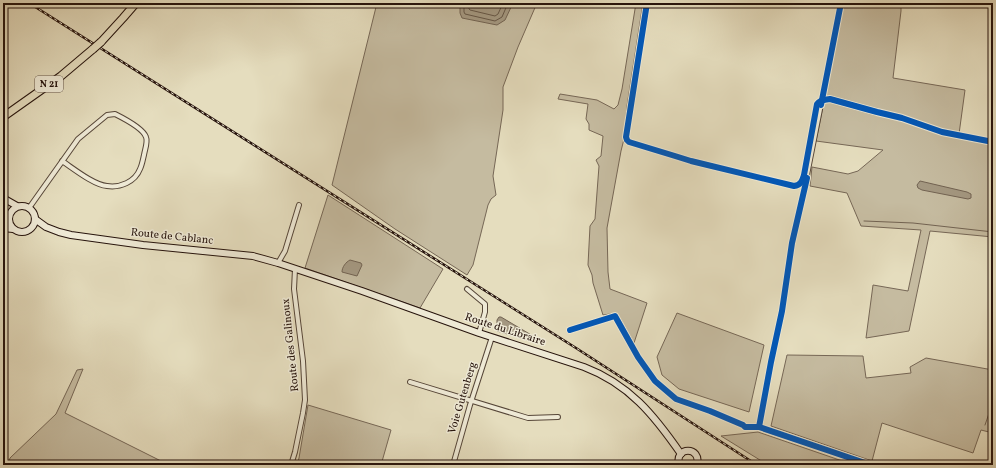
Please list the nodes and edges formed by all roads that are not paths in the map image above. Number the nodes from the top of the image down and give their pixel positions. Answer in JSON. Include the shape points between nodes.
{"nodes":[{"id":1,"x":136,"y":3,"type":"edge"},
{"id":2,"x":841,"y":3,"type":"edge"},
{"id":3,"x":3,"y":118,"type":"edge"},
{"id":4,"x":62,"y":161,"type":"junction"},
{"id":5,"x":3,"y":199,"type":"edge"},
{"id":6,"x":299,"y":204,"type":"dead end"},
{"id":7,"x":17,"y":206,"type":"junction"},
{"id":8,"x":29,"y":208,"type":"junction"},
{"id":9,"x":7,"y":219,"type":"edge"},
{"id":10,"x":35,"y":219,"type":"junction"},
{"id":11,"x":46,"y":227,"type":"junction"},
{"id":12,"x":3,"y":228,"type":"edge"},
{"id":13,"x":31,"y":228,"type":"junction"},
{"id":14,"x":13,"y":229,"type":"junction"},
{"id":15,"x":278,"y":263,"type":"junction"},
{"id":16,"x":295,"y":269,"type":"junction"},
{"id":17,"x":467,"y":289,"type":"dead end"},
{"id":18,"x":570,"y":330,"type":"dead end"},
{"id":19,"x":480,"y":333,"type":"junction"},
{"id":20,"x":492,"y":337,"type":"junction"},
{"id":21,"x":410,"y":382,"type":"dead end"},
{"id":22,"x":471,"y":401,"type":"junction"},
{"id":23,"x":558,"y":417,"type":"dead end"},
{"id":24,"x":760,"y":427,"type":"junction"},
{"id":25,"x":681,"y":454,"type":"junction"},
{"id":26,"x":291,"y":465,"type":"edge"},
{"id":27,"x":452,"y":465,"type":"edge"},
{"id":28,"x":679,"y":465,"type":"edge"},
{"id":29,"x":697,"y":465,"type":"edge"},
{"id":30,"x":871,"y":465,"type":"edge"}],
"edges":[{"from":1,"to":3,"type":"main road","number":"N 21","bridge":true,"via":[[93,49]]},
{"from":2,"to":24,"type":"street","via":[[792,243]]},
{"from":4,"to":4,"type":"street","via":[[78,139],[107,115],[114,114],[142,130],[146,136],[147,144],[136,176],[128,183],[116,187],[97,184]]},
{"from":4,"to":8,"type":"street"},
{"from":5,"to":7,"type":"main road"},
{"from":5,"to":9,"type":"main road"},
{"from":6,"to":15,"type":"street","via":[[285,251]]},
{"from":7,"to":8,"type":"main road"},
{"from":7,"to":9,"type":"main road"},
{"from":8,"to":10,"type":"main road"},
{"from":9,"to":14,"type":"main road"},
{"from":10,"to":11,"type":"main road"},
{"from":10,"to":13,"type":"main road"},
{"from":11,"to":13,"type":"main road"},
{"from":11,"to":15,"type":"main road","name":"Route de Cablanc","via":[[71,235],[252,256]]},
{"from":12,"to":14,"type":"main road"},
{"from":13,"to":14,"type":"main road","via":[[20,232]]},
{"from":15,"to":16,"type":"main road","name":"Route de Cablanc"},
{"from":16,"to":19,"type":"main road","name":"Route du Libraire"},
{"from":16,"to":26,"type":"street","name":"Route des Galinoux","via":[[294,289],[305,400]]},
{"from":17,"to":19,"type":"street","via":[[485,304]]},
{"from":18,"to":24,"type":"street","via":[[615,316],[655,381],[676,399],[745,427]]},
{"from":19,"to":20,"type":"main road","name":"Route du Libraire"},
{"from":20,"to":22,"type":"street","name":"Voie Gutenberg"},
{"from":20,"to":25,"type":"main road","name":"Route du Libraire","via":[[584,367],[616,382],[644,406]]},
{"from":21,"to":22,"type":"street"},
{"from":22,"to":23,"type":"street","via":[[528,418]]},
{"from":22,"to":27,"type":"street","name":"Voie Gutenberg"},
{"from":24,"to":30,"type":"street"},
{"from":25,"to":28,"type":"main road","via":[[678,459]]},
{"from":25,"to":29,"type":"main road","via":[[686,451],[692,452],[697,456]]}]}
